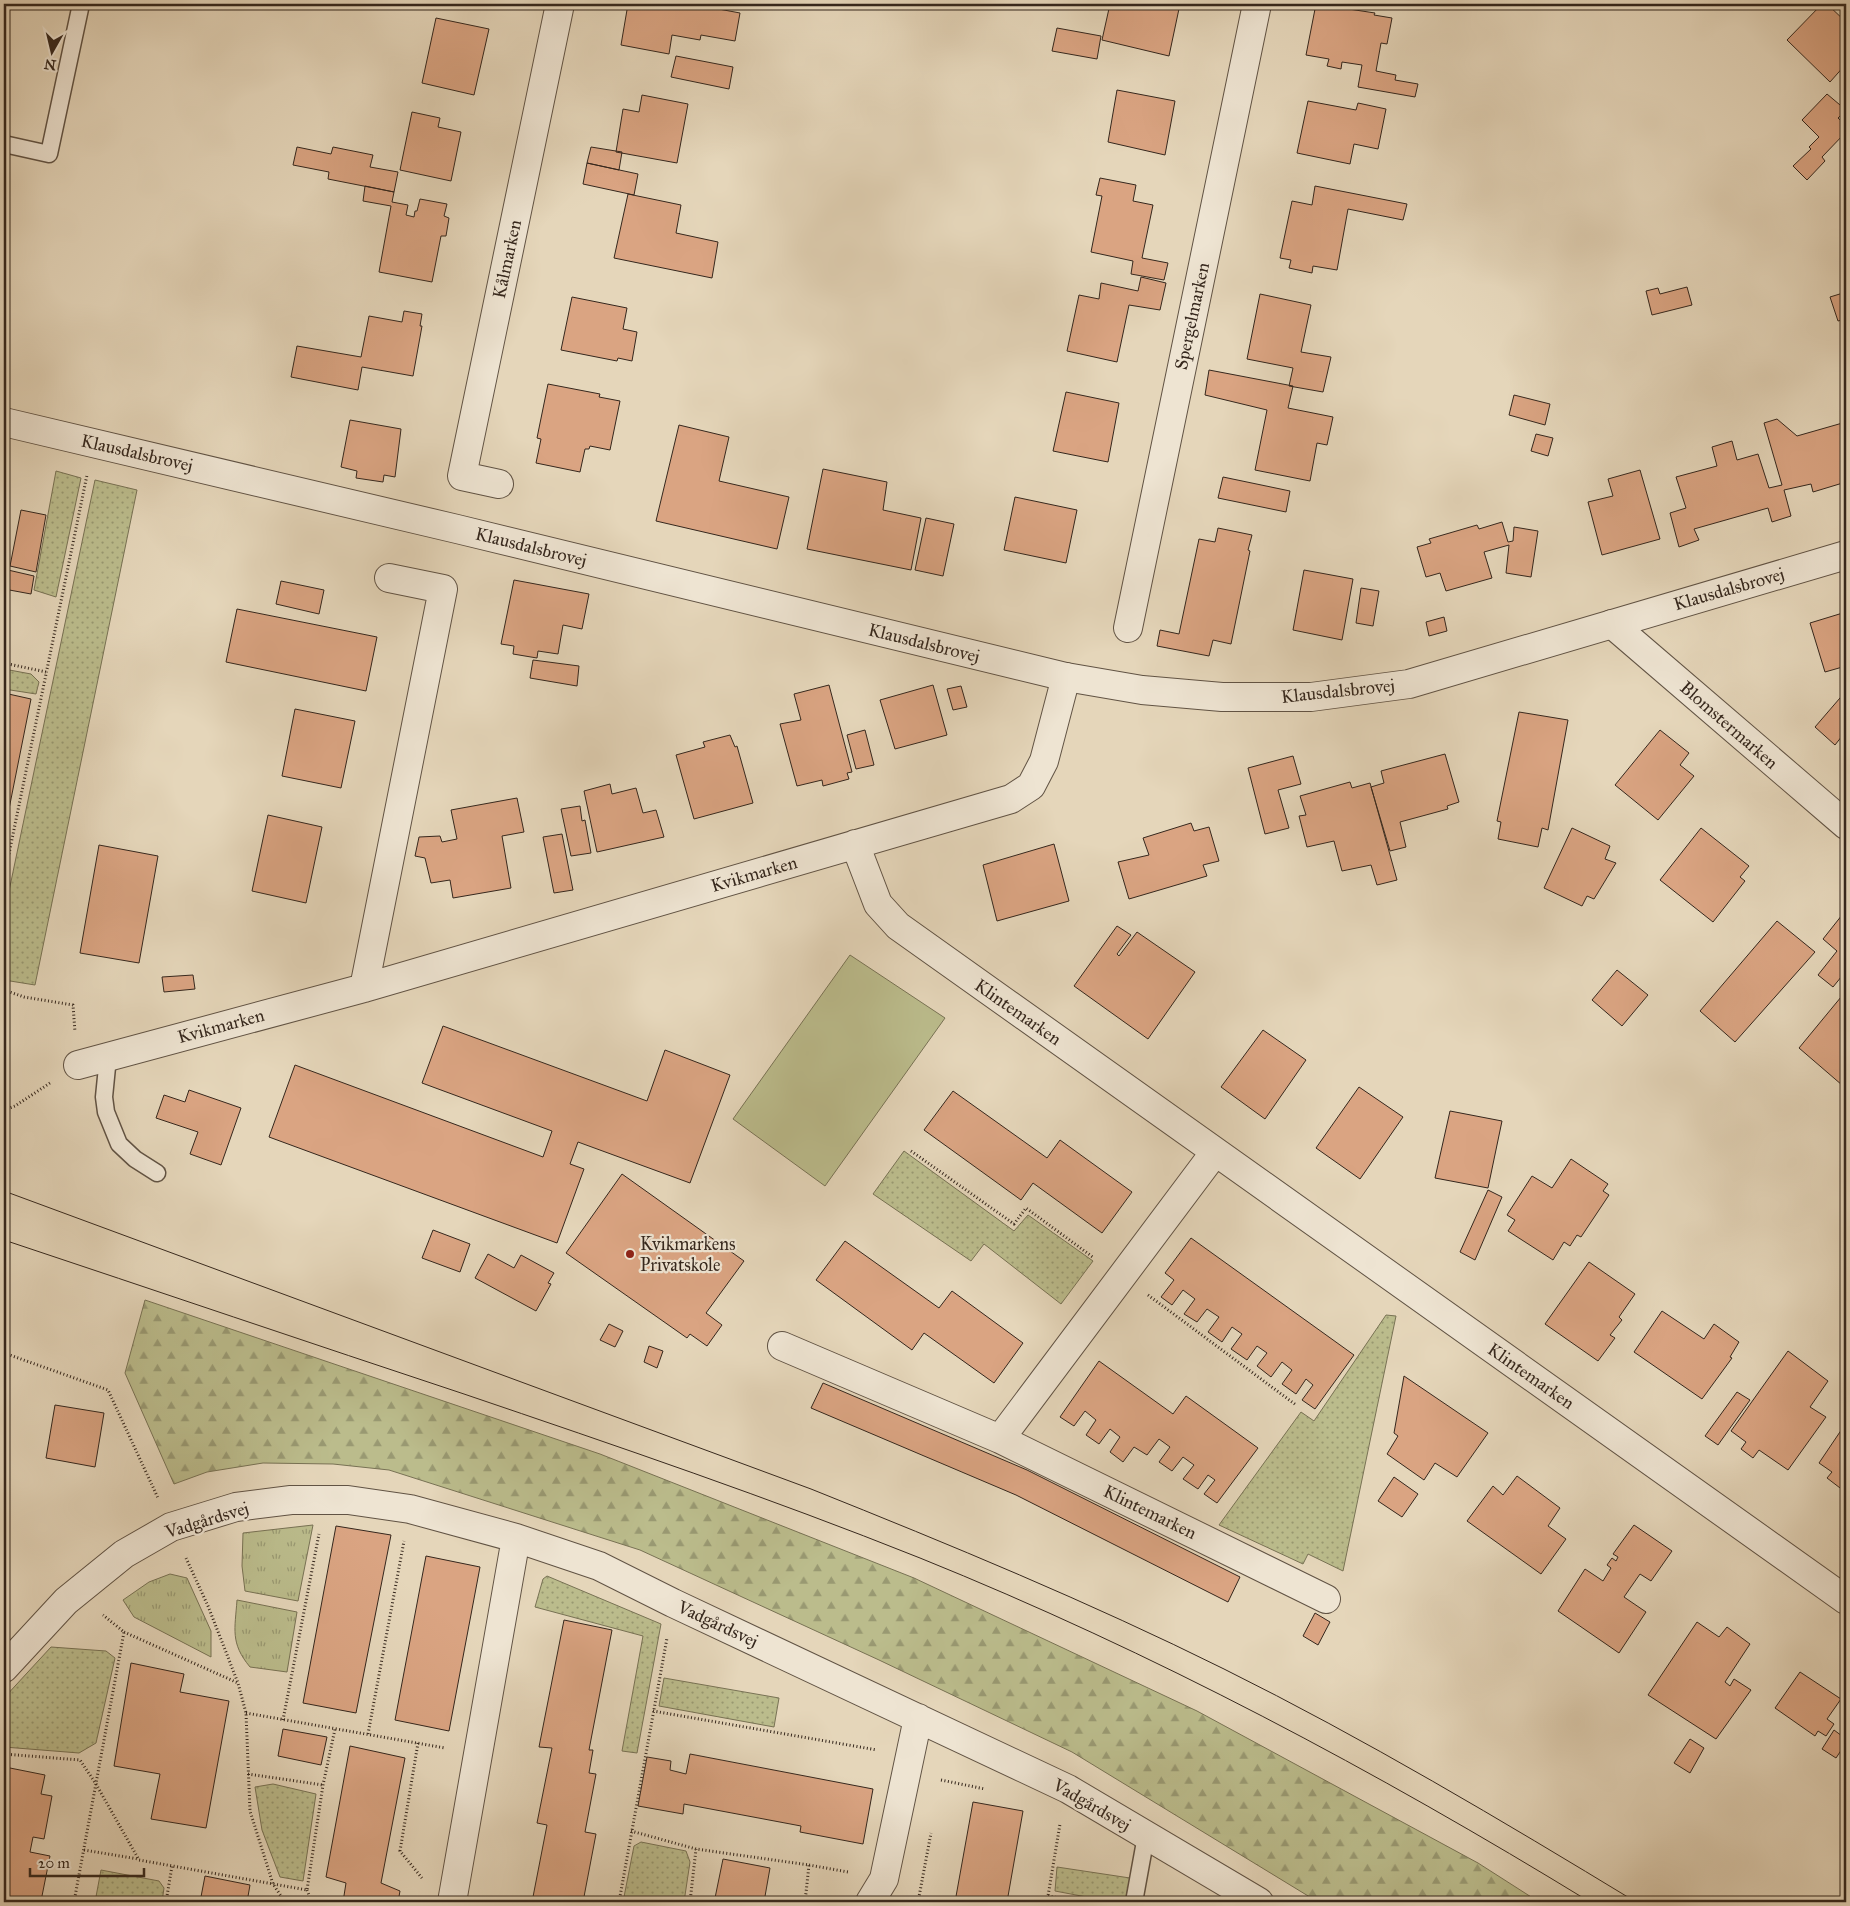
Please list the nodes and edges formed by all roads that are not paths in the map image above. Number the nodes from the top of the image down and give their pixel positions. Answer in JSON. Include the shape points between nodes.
{"nodes":[{"id":1,"x":81,"y":4,"type":"edge"},
{"id":2,"x":560,"y":4,"type":"edge"},
{"id":3,"x":1256,"y":4,"type":"edge"},
{"id":4,"x":4,"y":144,"type":"edge"},
{"id":5,"x":4,"y":423,"type":"edge"},
{"id":6,"x":499,"y":484,"type":"dead end"},
{"id":7,"x":1846,"y":555,"type":"edge"},
{"id":8,"x":389,"y":578,"type":"dead end"},
{"id":9,"x":1612,"y":624,"type":"junction"},
{"id":10,"x":1128,"y":628,"type":"dead end"},
{"id":11,"x":1066,"y":677,"type":"junction"},
{"id":12,"x":1846,"y":825,"type":"edge"},
{"id":13,"x":855,"y":844,"type":"junction"},
{"id":14,"x":364,"y":988,"type":"junction"},
{"id":15,"x":108,"y":1057,"type":"junction"},
{"id":16,"x":78,"y":1065,"type":"road end"},
{"id":17,"x":1215,"y":1152,"type":"junction"},
{"id":18,"x":157,"y":1173,"type":"dead end"},
{"id":19,"x":782,"y":1346,"type":"dead end"},
{"id":20,"x":1000,"y":1439,"type":"junction"},
{"id":21,"x":516,"y":1538,"type":"junction"},
{"id":22,"x":1326,"y":1600,"type":"dead end"},
{"id":23,"x":1846,"y":1600,"type":"edge"},
{"id":24,"x":4,"y":1668,"type":"edge"},
{"id":25,"x":918,"y":1718,"type":"junction"},
{"id":26,"x":1146,"y":1836,"type":"junction"},
{"id":27,"x":452,"y":1902,"type":"edge"},
{"id":28,"x":870,"y":1902,"type":"edge"},
{"id":29,"x":1134,"y":1902,"type":"edge"},
{"id":30,"x":1259,"y":1902,"type":"edge"}],
"edges":[{"from":1,"to":4,"type":"lane","via":[[49,154]]},
{"from":2,"to":6,"type":"street","name":"Kålmarken","via":[[462,476]]},
{"from":3,"to":10,"type":"street","name":"Spergelmarken"},
{"from":5,"to":11,"type":"street","name":"Klausdalsbrovej"},
{"from":7,"to":9,"type":"street","name":"Klausdalsbrovej"},
{"from":8,"to":14,"type":"street","via":[[443,588]]},
{"from":9,"to":11,"type":"street","name":"Klausdalsbrovej","via":[[1409,684],[1311,697],[1213,696],[1142,690]]},
{"from":9,"to":12,"type":"street","name":"Blomstermarken"},
{"from":11,"to":13,"type":"street","name":"Kvikmarken","via":[[1044,761],[1031,786],[1011,799]]},
{"from":13,"to":14,"type":"street","name":"Kvikmarken"},
{"from":13,"to":17,"type":"street","name":"Klintemarken","via":[[878,904],[898,926]]},
{"from":14,"to":15,"type":"street","name":"Kvikmarken"},
{"from":15,"to":16,"type":"street","name":"Kvikmarken"},
{"from":15,"to":18,"type":"lane","via":[[104,1097],[106,1112],[119,1144]]},
{"from":17,"to":20,"type":"street"},
{"from":17,"to":23,"type":"street","name":"Klintemarken"},
{"from":19,"to":20,"type":"street","name":"Klintemarken"},
{"from":20,"to":22,"type":"street","name":"Klintemarken"},
{"from":21,"to":24,"type":"street","name":"Vadgårdsvej","via":[[410,1509],[348,1500],[291,1500],[236,1507],[171,1527],[124,1554],[66,1601]]},
{"from":21,"to":25,"type":"street","name":"Vadgårdsvej","via":[[599,1566]]},
{"from":21,"to":27,"type":"street"},
{"from":25,"to":26,"type":"street","name":"Vadgårdsvej","via":[[1068,1789]]},
{"from":25,"to":28,"type":"street","via":[[884,1879]]},
{"from":26,"to":29,"type":"lane"},
{"from":26,"to":30,"type":"street","name":"Vadgårdsvej"}]}
